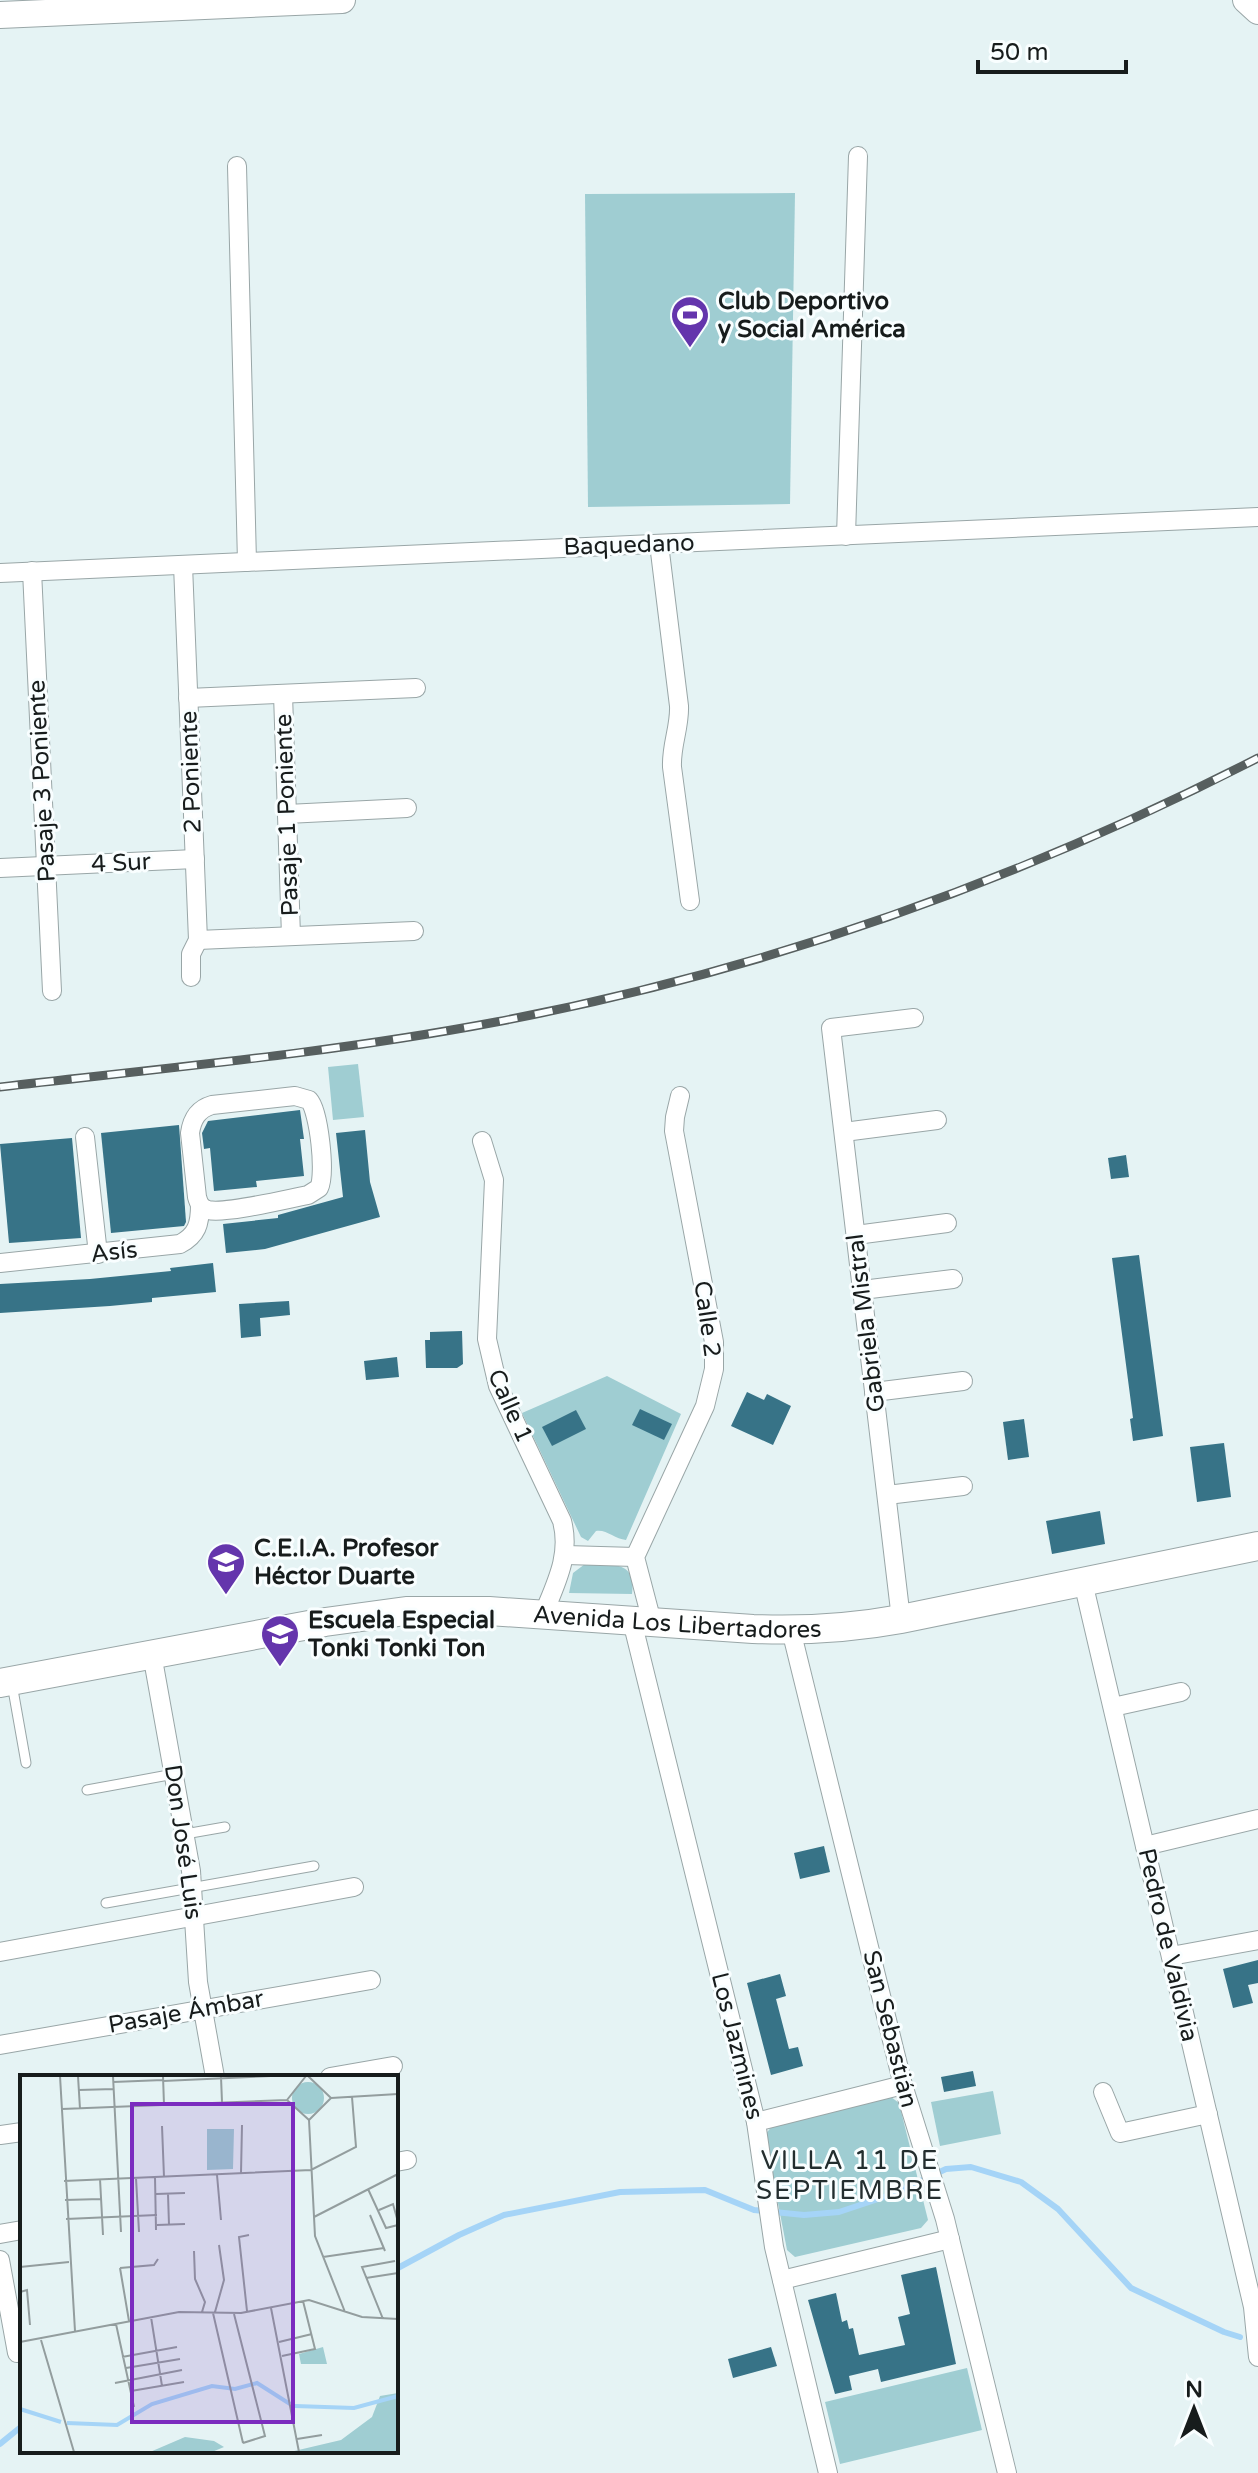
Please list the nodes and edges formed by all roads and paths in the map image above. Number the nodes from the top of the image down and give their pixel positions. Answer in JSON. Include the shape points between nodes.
{"nodes":[{"id":1,"x":342,"y":0,"type":"edge"},
{"id":2,"x":1246,"y":0,"type":"edge"},
{"id":3,"x":252,"y":2,"type":"edge"},
{"id":4,"x":86,"y":6,"type":"edge"},
{"id":5,"x":1258,"y":11,"type":"edge"},
{"id":6,"x":0,"y":15,"type":"edge"},
{"id":7,"x":858,"y":156,"type":"dead end"},
{"id":8,"x":237,"y":166,"type":"dead end"},
{"id":9,"x":1258,"y":517,"type":"edge"},
{"id":10,"x":846,"y":536,"type":"junction"},
{"id":11,"x":659,"y":544,"type":"junction"},
{"id":12,"x":247,"y":562,"type":"junction"},
{"id":13,"x":183,"y":565,"type":"junction"},
{"id":14,"x":32,"y":571,"type":"junction"},
{"id":15,"x":0,"y":573,"type":"edge"},
{"id":16,"x":416,"y":688,"type":"dead end"},
{"id":17,"x":283,"y":694,"type":"junction"},
{"id":18,"x":188,"y":698,"type":"junction"},
{"id":19,"x":407,"y":808,"type":"dead end"},
{"id":20,"x":287,"y":814,"type":"junction"},
{"id":21,"x":195,"y":859,"type":"junction"},
{"id":22,"x":46,"y":866,"type":"junction"},
{"id":23,"x":0,"y":868,"type":"edge"},
{"id":24,"x":690,"y":901,"type":"dead end"},
{"id":25,"x":414,"y":931,"type":"dead end"},
{"id":26,"x":291,"y":936,"type":"junction"},
{"id":27,"x":198,"y":940,"type":"junction"},
{"id":28,"x":191,"y":977,"type":"dead end"},
{"id":29,"x":52,"y":991,"type":"dead end"},
{"id":30,"x":914,"y":1018,"type":"dead end"},
{"id":31,"x":680,"y":1096,"type":"dead end"},
{"id":32,"x":937,"y":1120,"type":"dead end"},
{"id":33,"x":844,"y":1132,"type":"junction"},
{"id":34,"x":85,"y":1137,"type":"dead end"},
{"id":35,"x":482,"y":1141,"type":"dead end"},
{"id":36,"x":200,"y":1205,"type":"junction"},
{"id":37,"x":947,"y":1223,"type":"dead end"},
{"id":38,"x":856,"y":1235,"type":"junction"},
{"id":39,"x":98,"y":1254,"type":"junction"},
{"id":40,"x":0,"y":1263,"type":"edge"},
{"id":41,"x":953,"y":1279,"type":"dead end"},
{"id":42,"x":862,"y":1290,"type":"junction"},
{"id":43,"x":963,"y":1381,"type":"dead end"},
{"id":44,"x":874,"y":1392,"type":"junction"},
{"id":45,"x":963,"y":1486,"type":"dead end"},
{"id":46,"x":887,"y":1495,"type":"junction"},
{"id":47,"x":1258,"y":1546,"type":"edge"},
{"id":48,"x":566,"y":1555,"type":"junction"},
{"id":49,"x":635,"y":1557,"type":"junction"},
{"id":50,"x":1083,"y":1582,"type":"junction"},
{"id":51,"x":543,"y":1615,"type":"junction"},
{"id":52,"x":901,"y":1619,"type":"junction"},
{"id":53,"x":642,"y":1622,"type":"junction"},
{"id":54,"x":791,"y":1630,"type":"junction"},
{"id":55,"x":152,"y":1654,"type":"junction"},
{"id":56,"x":6,"y":1682,"type":"edge"},
{"id":57,"x":1181,"y":1692,"type":"dead end"},
{"id":58,"x":1113,"y":1707,"type":"junction"},
{"id":59,"x":26,"y":1763,"type":"dead end"},
{"id":60,"x":174,"y":1774,"type":"junction"},
{"id":61,"x":87,"y":1790,"type":"dead end"},
{"id":62,"x":1258,"y":1819,"type":"edge"},
{"id":63,"x":225,"y":1827,"type":"dead end"},
{"id":64,"x":185,"y":1834,"type":"junction"},
{"id":65,"x":1145,"y":1846,"type":"junction"},
{"id":66,"x":314,"y":1866,"type":"dead end"},
{"id":67,"x":194,"y":1887,"type":"junction"},
{"id":68,"x":354,"y":1887,"type":"dead end"},
{"id":69,"x":106,"y":1903,"type":"dead end"},
{"id":70,"x":196,"y":1916,"type":"junction"},
{"id":71,"x":1258,"y":1940,"type":"edge"},
{"id":72,"x":0,"y":1952,"type":"edge"},
{"id":73,"x":1171,"y":1956,"type":"junction"},
{"id":74,"x":371,"y":1980,"type":"dead end"},
{"id":75,"x":202,"y":2009,"type":"junction"},
{"id":76,"x":0,"y":2045,"type":"edge"},
{"id":77,"x":393,"y":2066,"type":"dead end"},
{"id":78,"x":215,"y":2075,"type":"edge"},
{"id":79,"x":341,"y":2075,"type":"edge"},
{"id":80,"x":903,"y":2085,"type":"junction"},
{"id":81,"x":1103,"y":2092,"type":"dead end"},
{"id":82,"x":1208,"y":2114,"type":"junction"},
{"id":83,"x":756,"y":2122,"type":"junction"},
{"id":84,"x":20,"y":2132,"type":"edge"},
{"id":85,"x":0,"y":2135,"type":"edge"},
{"id":86,"x":20,"y":2230,"type":"edge"},
{"id":87,"x":0,"y":2234,"type":"edge"},
{"id":88,"x":950,"y":2239,"type":"junction"},
{"id":89,"x":0,"y":2260,"type":"edge"},
{"id":90,"x":782,"y":2280,"type":"junction"},
{"id":91,"x":17,"y":2353,"type":"dead end"},
{"id":92,"x":1258,"y":2357,"type":"edge"},
{"id":93,"x":828,"y":2473,"type":"edge"},
{"id":94,"x":1007,"y":2473,"type":"edge"}],
"edges":[{"from":1,"to":3,"type":"street"},
{"from":2,"to":5,"type":"street"},
{"from":3,"to":4,"type":"street"},
{"from":4,"to":6,"type":"street"},
{"from":7,"to":10,"type":"street"},
{"from":8,"to":12,"type":"street"},
{"from":9,"to":10,"type":"street","name":"Baquedano"},
{"from":10,"to":11,"type":"street","name":"Baquedano"},
{"from":11,"to":12,"type":"street","name":"Baquedano"},
{"from":11,"to":24,"type":"street","via":[[679,706],[672,767]]},
{"from":12,"to":13,"type":"street","name":"Baquedano"},
{"from":13,"to":14,"type":"street","name":"Baquedano"},
{"from":13,"to":18,"type":"street","name":"2 Poniente"},
{"from":14,"to":15,"type":"street","name":"Baquedano"},
{"from":14,"to":22,"type":"street","name":"Pasaje 3 Poniente"},
{"from":16,"to":17,"type":"street"},
{"from":17,"to":18,"type":"street"},
{"from":17,"to":20,"type":"street","name":"Pasaje 1 Poniente"},
{"from":18,"to":21,"type":"street","name":"2 Poniente"},
{"from":19,"to":20,"type":"street"},
{"from":20,"to":26,"type":"street","name":"Pasaje 1 Poniente"},
{"from":21,"to":22,"type":"street","name":"4 Sur"},
{"from":21,"to":27,"type":"street","name":"2 Poniente"},
{"from":22,"to":23,"type":"street","name":"4 Sur"},
{"from":22,"to":29,"type":"street","name":"Pasaje 3 Poniente"},
{"from":25,"to":26,"type":"street"},
{"from":26,"to":27,"type":"street"},
{"from":27,"to":28,"type":"street","name":"2 Poniente","via":[[191,954]]},
{"from":30,"to":33,"type":"street","name":"Gabriela Mistral","via":[[831,1028]]},
{"from":31,"to":49,"type":"street","name":"Calle 2","via":[[674,1131],[714,1342],[714,1369],[705,1406]]},
{"from":32,"to":33,"type":"street"},
{"from":33,"to":38,"type":"street","name":"Gabriela Mistral"},
{"from":34,"to":39,"type":"street"},
{"from":35,"to":48,"type":"street","name":"Calle 1","via":[[494,1180],[490,1358],[562,1521]]},
{"from":36,"to":36,"type":"street","via":[[190,1133],[200,1111],[212,1105],[295,1096],[309,1100],[316,1111],[322,1176],[314,1193],[223,1209]]},
{"from":36,"to":39,"type":"street","name":"Asís","via":[[200,1224],[180,1244]]},
{"from":37,"to":38,"type":"street"},
{"from":38,"to":42,"type":"street","name":"Gabriela Mistral"},
{"from":39,"to":40,"type":"street","name":"Asís"},
{"from":41,"to":42,"type":"street"},
{"from":42,"to":44,"type":"street","name":"Gabriela Mistral"},
{"from":43,"to":44,"type":"street"},
{"from":44,"to":46,"type":"street","name":"Gabriela Mistral"},
{"from":45,"to":46,"type":"street"},
{"from":46,"to":52,"type":"street","name":"Gabriela Mistral"},
{"from":47,"to":50,"type":"main road","name":"Avenida Los Libertadores"},
{"from":48,"to":49,"type":"street"},
{"from":48,"to":51,"type":"street"},
{"from":49,"to":53,"type":"street"},
{"from":50,"to":52,"type":"main road","name":"Avenida Los Libertadores"},
{"from":50,"to":58,"type":"street","name":"Pedro de Valdivia"},
{"from":51,"to":53,"type":"main road","name":"Avenida Los Libertadores"},
{"from":51,"to":55,"type":"main road","name":"Avenida Los Libertadores","via":[[406,1611]]},
{"from":52,"to":54,"type":"main road","name":"Avenida Los Libertadores"},
{"from":53,"to":54,"type":"main road","name":"Avenida Los Libertadores"},
{"from":53,"to":83,"type":"street","name":"Los Jazmines"},
{"from":54,"to":80,"type":"street","name":"San Sebastián"},
{"from":55,"to":56,"type":"main road","name":"Avenida Los Libertadores"},
{"from":55,"to":60,"type":"street","name":"Don José Luis"},
{"from":56,"to":59,"type":"lane"},
{"from":57,"to":58,"type":"street"},
{"from":58,"to":65,"type":"street","name":"Pedro de Valdivia"},
{"from":60,"to":61,"type":"lane"},
{"from":60,"to":64,"type":"street","name":"Don José Luis"},
{"from":62,"to":65,"type":"street"},
{"from":63,"to":64,"type":"lane"},
{"from":64,"to":67,"type":"street","name":"Don José Luis"},
{"from":65,"to":73,"type":"street","name":"Pedro de Valdivia"},
{"from":66,"to":67,"type":"lane"},
{"from":67,"to":69,"type":"lane"},
{"from":67,"to":70,"type":"street","name":"Don José Luis"},
{"from":68,"to":70,"type":"street"},
{"from":70,"to":72,"type":"street"},
{"from":70,"to":75,"type":"street","name":"Don José Luis"},
{"from":71,"to":73,"type":"street"},
{"from":73,"to":82,"type":"street","name":"Pedro de Valdivia"},
{"from":74,"to":75,"type":"street","name":"Pasaje Ámbar"},
{"from":75,"to":76,"type":"street","name":"Pasaje Ámbar"},
{"from":75,"to":78,"type":"street","name":"Don José Luis"},
{"from":77,"to":79,"type":"street"},
{"from":80,"to":83,"type":"street"},
{"from":80,"to":88,"type":"street","name":"San Sebastián"},
{"from":81,"to":82,"type":"street","via":[[1120,2133]]},
{"from":82,"to":92,"type":"street","name":"Pedro de Valdivia","via":[[1253,2307]]},
{"from":83,"to":90,"type":"street","name":"Los Jazmines"},
{"from":84,"to":85,"type":"street"},
{"from":86,"to":87,"type":"street"},
{"from":88,"to":90,"type":"street"},
{"from":88,"to":94,"type":"street","name":"San Sebastián"},
{"from":89,"to":91,"type":"street"},
{"from":90,"to":93,"type":"street","name":"Los Jazmines"}]}
